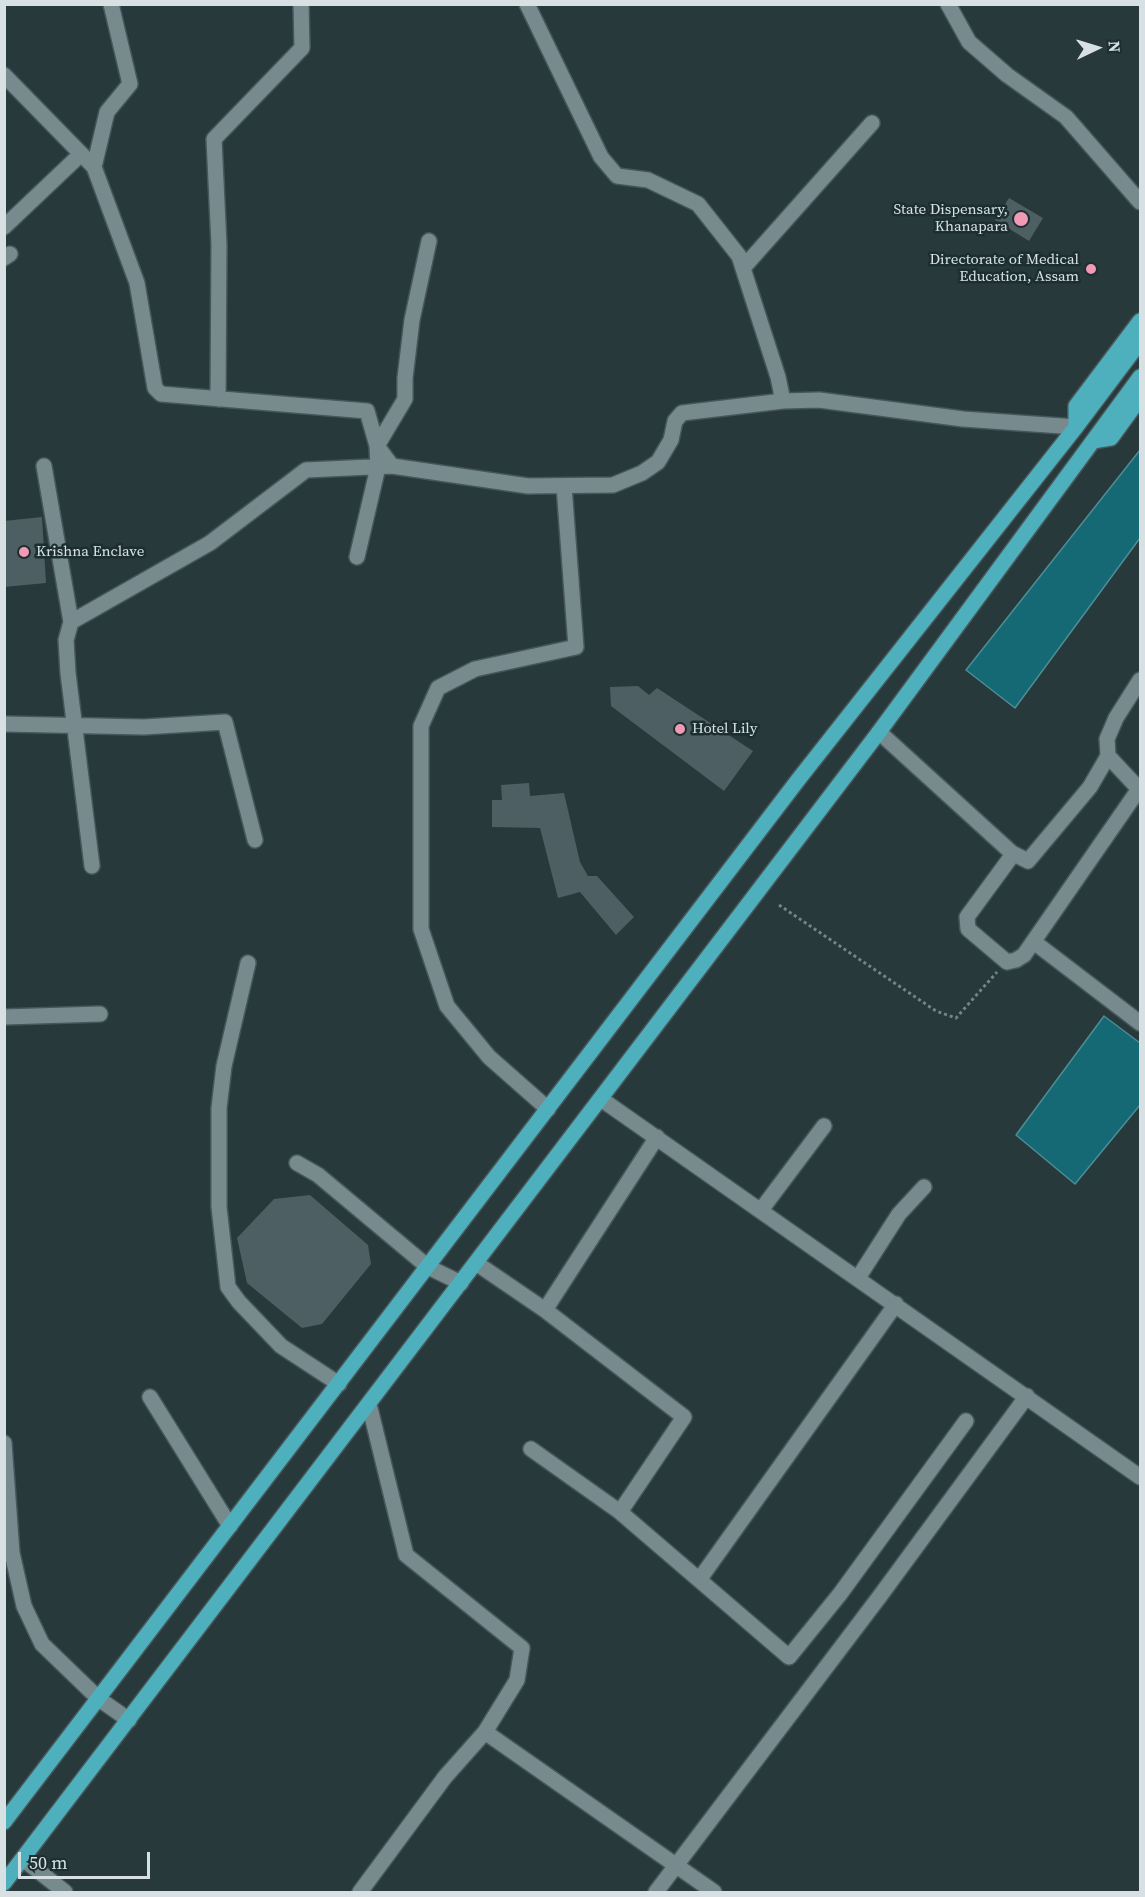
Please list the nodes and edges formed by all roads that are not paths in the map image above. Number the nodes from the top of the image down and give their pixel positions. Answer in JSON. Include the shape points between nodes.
{"nodes":[{"id":1,"x":111,"y":4,"type":"edge"},
{"id":2,"x":301,"y":4,"type":"edge"},
{"id":3,"x":527,"y":4,"type":"edge"},
{"id":4,"x":948,"y":4,"type":"edge"},
{"id":5,"x":4,"y":75,"type":"edge"},
{"id":6,"x":872,"y":123,"type":"dead end"},
{"id":7,"x":81,"y":154,"type":"junction"},
{"id":8,"x":94,"y":167,"type":"junction"},
{"id":9,"x":1140,"y":202,"type":"edge"},
{"id":10,"x":4,"y":227,"type":"edge"},
{"id":11,"x":429,"y":241,"type":"dead end"},
{"id":12,"x":743,"y":268,"type":"junction"},
{"id":13,"x":1140,"y":321,"type":"edge"},
{"id":14,"x":1140,"y":342,"type":"edge"},
{"id":15,"x":1139,"y":386,"type":"edge"},
{"id":16,"x":218,"y":399,"type":"junction"},
{"id":17,"x":783,"y":401,"type":"junction"},
{"id":18,"x":1076,"y":427,"type":"junction"},
{"id":19,"x":377,"y":446,"type":"junction"},
{"id":20,"x":44,"y":466,"type":"dead end"},
{"id":21,"x":385,"y":466,"type":"junction"},
{"id":22,"x":564,"y":486,"type":"junction"},
{"id":23,"x":357,"y":556,"type":"dead end"},
{"id":24,"x":70,"y":622,"type":"junction"},
{"id":25,"x":1140,"y":680,"type":"edge"},
{"id":26,"x":4,"y":724,"type":"edge"},
{"id":27,"x":75,"y":726,"type":"junction"},
{"id":28,"x":879,"y":732,"type":"junction"},
{"id":29,"x":1108,"y":756,"type":"junction"},
{"id":30,"x":255,"y":840,"type":"dead end"},
{"id":31,"x":1012,"y":853,"type":"junction"},
{"id":32,"x":92,"y":866,"type":"dead end"},
{"id":33,"x":1034,"y":942,"type":"junction"},
{"id":34,"x":248,"y":963,"type":"dead end"},
{"id":35,"x":100,"y":1014,"type":"dead end"},
{"id":36,"x":4,"y":1017,"type":"edge"},
{"id":37,"x":1140,"y":1023,"type":"edge"},
{"id":38,"x":601,"y":1098,"type":"junction"},
{"id":39,"x":548,"y":1109,"type":"junction"},
{"id":40,"x":824,"y":1126,"type":"dead end"},
{"id":41,"x":657,"y":1137,"type":"junction"},
{"id":42,"x":297,"y":1163,"type":"dead end"},
{"id":43,"x":924,"y":1187,"type":"dead end"},
{"id":44,"x":761,"y":1210,"type":"junction"},
{"id":45,"x":476,"y":1263,"type":"junction"},
{"id":46,"x":428,"y":1267,"type":"junction"},
{"id":47,"x":858,"y":1278,"type":"junction"},
{"id":48,"x":461,"y":1283,"type":"junction"},
{"id":49,"x":896,"y":1304,"type":"junction"},
{"id":50,"x":545,"y":1310,"type":"junction"},
{"id":51,"x":339,"y":1384,"type":"junction"},
{"id":52,"x":1027,"y":1396,"type":"junction"},
{"id":53,"x":150,"y":1397,"type":"dead end"},
{"id":54,"x":369,"y":1404,"type":"junction"},
{"id":55,"x":966,"y":1421,"type":"dead end"},
{"id":56,"x":4,"y":1443,"type":"edge"},
{"id":57,"x":531,"y":1449,"type":"dead end"},
{"id":58,"x":1140,"y":1477,"type":"edge"},
{"id":59,"x":620,"y":1512,"type":"junction"},
{"id":60,"x":230,"y":1526,"type":"junction"},
{"id":61,"x":699,"y":1580,"type":"junction"},
{"id":62,"x":99,"y":1699,"type":"junction"},
{"id":63,"x":129,"y":1720,"type":"junction"},
{"id":64,"x":485,"y":1732,"type":"junction"},
{"id":65,"x":4,"y":1822,"type":"edge"},
{"id":66,"x":23,"y":1859,"type":"junction"},
{"id":67,"x":676,"y":1866,"type":"junction"},
{"id":68,"x":4,"y":1883,"type":"edge"},
{"id":69,"x":65,"y":1893,"type":"edge"},
{"id":70,"x":360,"y":1893,"type":"edge"},
{"id":71,"x":656,"y":1893,"type":"edge"},
{"id":72,"x":714,"y":1893,"type":"edge"}],
"edges":[{"from":1,"to":8,"type":"street","via":[[130,84],[106,112]]},
{"from":2,"to":16,"type":"street","via":[[302,48],[214,139],[219,245]]},
{"from":3,"to":12,"type":"street","via":[[601,157],[617,176],[648,180],[698,204],[739,256]]},
{"from":4,"to":9,"type":"street","via":[[969,42],[1066,117]]},
{"from":5,"to":7,"type":"street"},
{"from":6,"to":12,"type":"street"},
{"from":7,"to":8,"type":"street"},
{"from":7,"to":10,"type":"street"},
{"from":8,"to":16,"type":"street","via":[[137,283],[155,388],[161,394]]},
{"from":11,"to":19,"type":"street","via":[[412,320],[405,399]]},
{"from":12,"to":17,"type":"street"},
{"from":13,"to":18,"type":"main road","via":[[1076,406]]},
{"from":14,"to":18,"type":"main road"},
{"from":15,"to":28,"type":"main road","via":[[1112,438],[1094,441]]},
{"from":16,"to":19,"type":"street","via":[[367,411]]},
{"from":17,"to":18,"type":"street","via":[[819,400],[963,419]]},
{"from":17,"to":22,"type":"street","via":[[682,413],[658,462],[642,474],[613,485]]},
{"from":18,"to":39,"type":"main road","via":[[798,780]]},
{"from":19,"to":21,"type":"street"},
{"from":20,"to":24,"type":"street"},
{"from":21,"to":22,"type":"street","via":[[528,486]]},
{"from":21,"to":23,"type":"street"},
{"from":21,"to":24,"type":"street","via":[[306,470],[210,543]]},
{"from":22,"to":39,"type":"street","via":[[576,647],[466,673],[438,688],[421,726],[421,929],[447,1006],[489,1057]]},
{"from":24,"to":27,"type":"street","via":[[66,640]]},
{"from":25,"to":29,"type":"street","via":[[1107,739]]},
{"from":26,"to":27,"type":"street"},
{"from":27,"to":30,"type":"street","via":[[225,722]]},
{"from":27,"to":32,"type":"street"},
{"from":28,"to":31,"type":"street"},
{"from":28,"to":38,"type":"main road"},
{"from":29,"to":31,"type":"street","via":[[1090,786],[1028,861]]},
{"from":29,"to":33,"type":"street","via":[[1139,789]]},
{"from":31,"to":33,"type":"street","via":[[967,917],[968,929],[1007,962],[1024,955]]},
{"from":33,"to":37,"type":"street"},
{"from":34,"to":51,"type":"street","via":[[224,1066],[219,1108],[219,1207],[228,1287],[281,1346]]},
{"from":35,"to":36,"type":"street"},
{"from":38,"to":41,"type":"street"},
{"from":38,"to":45,"type":"main road"},
{"from":39,"to":46,"type":"main road"},
{"from":40,"to":44,"type":"street"},
{"from":41,"to":44,"type":"street"},
{"from":41,"to":50,"type":"street"},
{"from":42,"to":46,"type":"street","via":[[318,1174]]},
{"from":43,"to":47,"type":"street","via":[[899,1215]]},
{"from":44,"to":47,"type":"street"},
{"from":45,"to":48,"type":"main road"},
{"from":45,"to":50,"type":"street"},
{"from":46,"to":48,"type":"street"},
{"from":46,"to":51,"type":"main road"},
{"from":47,"to":49,"type":"street"},
{"from":48,"to":54,"type":"main road"},
{"from":49,"to":52,"type":"street"},
{"from":49,"to":61,"type":"street"},
{"from":50,"to":59,"type":"street","via":[[684,1417]]},
{"from":51,"to":60,"type":"main road"},
{"from":52,"to":58,"type":"street"},
{"from":52,"to":67,"type":"street"},
{"from":53,"to":60,"type":"street"},
{"from":54,"to":63,"type":"main road"},
{"from":54,"to":64,"type":"street","via":[[406,1555],[522,1648],[517,1680]]},
{"from":55,"to":61,"type":"street","via":[[789,1657]]},
{"from":56,"to":62,"type":"street","via":[[12,1553],[24,1605],[42,1644]]},
{"from":57,"to":59,"type":"street"},
{"from":59,"to":61,"type":"street"},
{"from":60,"to":62,"type":"main road"},
{"from":62,"to":63,"type":"street"},
{"from":62,"to":65,"type":"main road"},
{"from":63,"to":66,"type":"main road"},
{"from":64,"to":67,"type":"street"},
{"from":64,"to":70,"type":"street","via":[[445,1777]]},
{"from":66,"to":68,"type":"main road"},
{"from":66,"to":69,"type":"street"},
{"from":67,"to":71,"type":"street"},
{"from":67,"to":72,"type":"street"}]}
